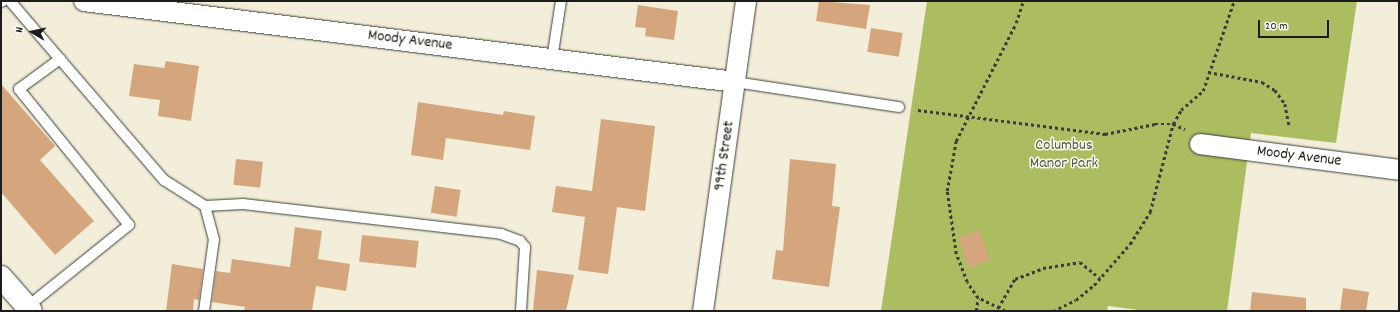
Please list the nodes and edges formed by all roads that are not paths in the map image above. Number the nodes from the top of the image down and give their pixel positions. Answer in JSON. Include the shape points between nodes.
{"nodes":[{"id":1,"x":10,"y":1,"type":"edge"},
{"id":2,"x":84,"y":1,"type":"edge"},
{"id":3,"x":561,"y":1,"type":"edge"},
{"id":4,"x":746,"y":1,"type":"edge"},
{"id":5,"x":60,"y":59,"type":"junction"},
{"id":6,"x":552,"y":59,"type":"junction"},
{"id":7,"x":735,"y":82,"type":"junction"},
{"id":8,"x":899,"y":107,"type":"dead end"},
{"id":9,"x":1200,"y":144,"type":"dead end"},
{"id":10,"x":1399,"y":170,"type":"edge"},
{"id":11,"x":205,"y":206,"type":"junction"},
{"id":12,"x":1,"y":277,"type":"edge"},
{"id":13,"x":29,"y":309,"type":"edge"},
{"id":14,"x":204,"y":311,"type":"edge"},
{"id":15,"x":521,"y":311,"type":"edge"},
{"id":16,"x":703,"y":311,"type":"edge"}],
"edges":[{"from":1,"to":5,"type":"lane"},
{"from":2,"to":6,"type":"street","name":"Moody Avenue"},
{"from":3,"to":6,"type":"lane"},
{"from":4,"to":7,"type":"street","name":"99th Street"},
{"from":5,"to":11,"type":"lane","via":[[164,180]]},
{"from":5,"to":13,"type":"lane","via":[[19,89],[129,225]]},
{"from":6,"to":7,"type":"street","name":"Moody Avenue"},
{"from":7,"to":8,"type":"lane"},
{"from":7,"to":16,"type":"street","name":"99th Street"},
{"from":9,"to":10,"type":"street","name":"Moody Avenue"},
{"from":11,"to":14,"type":"lane","via":[[214,239]]},
{"from":11,"to":15,"type":"lane","via":[[243,204],[501,234],[520,241],[525,247]]},
{"from":12,"to":13,"type":"main road"}]}
